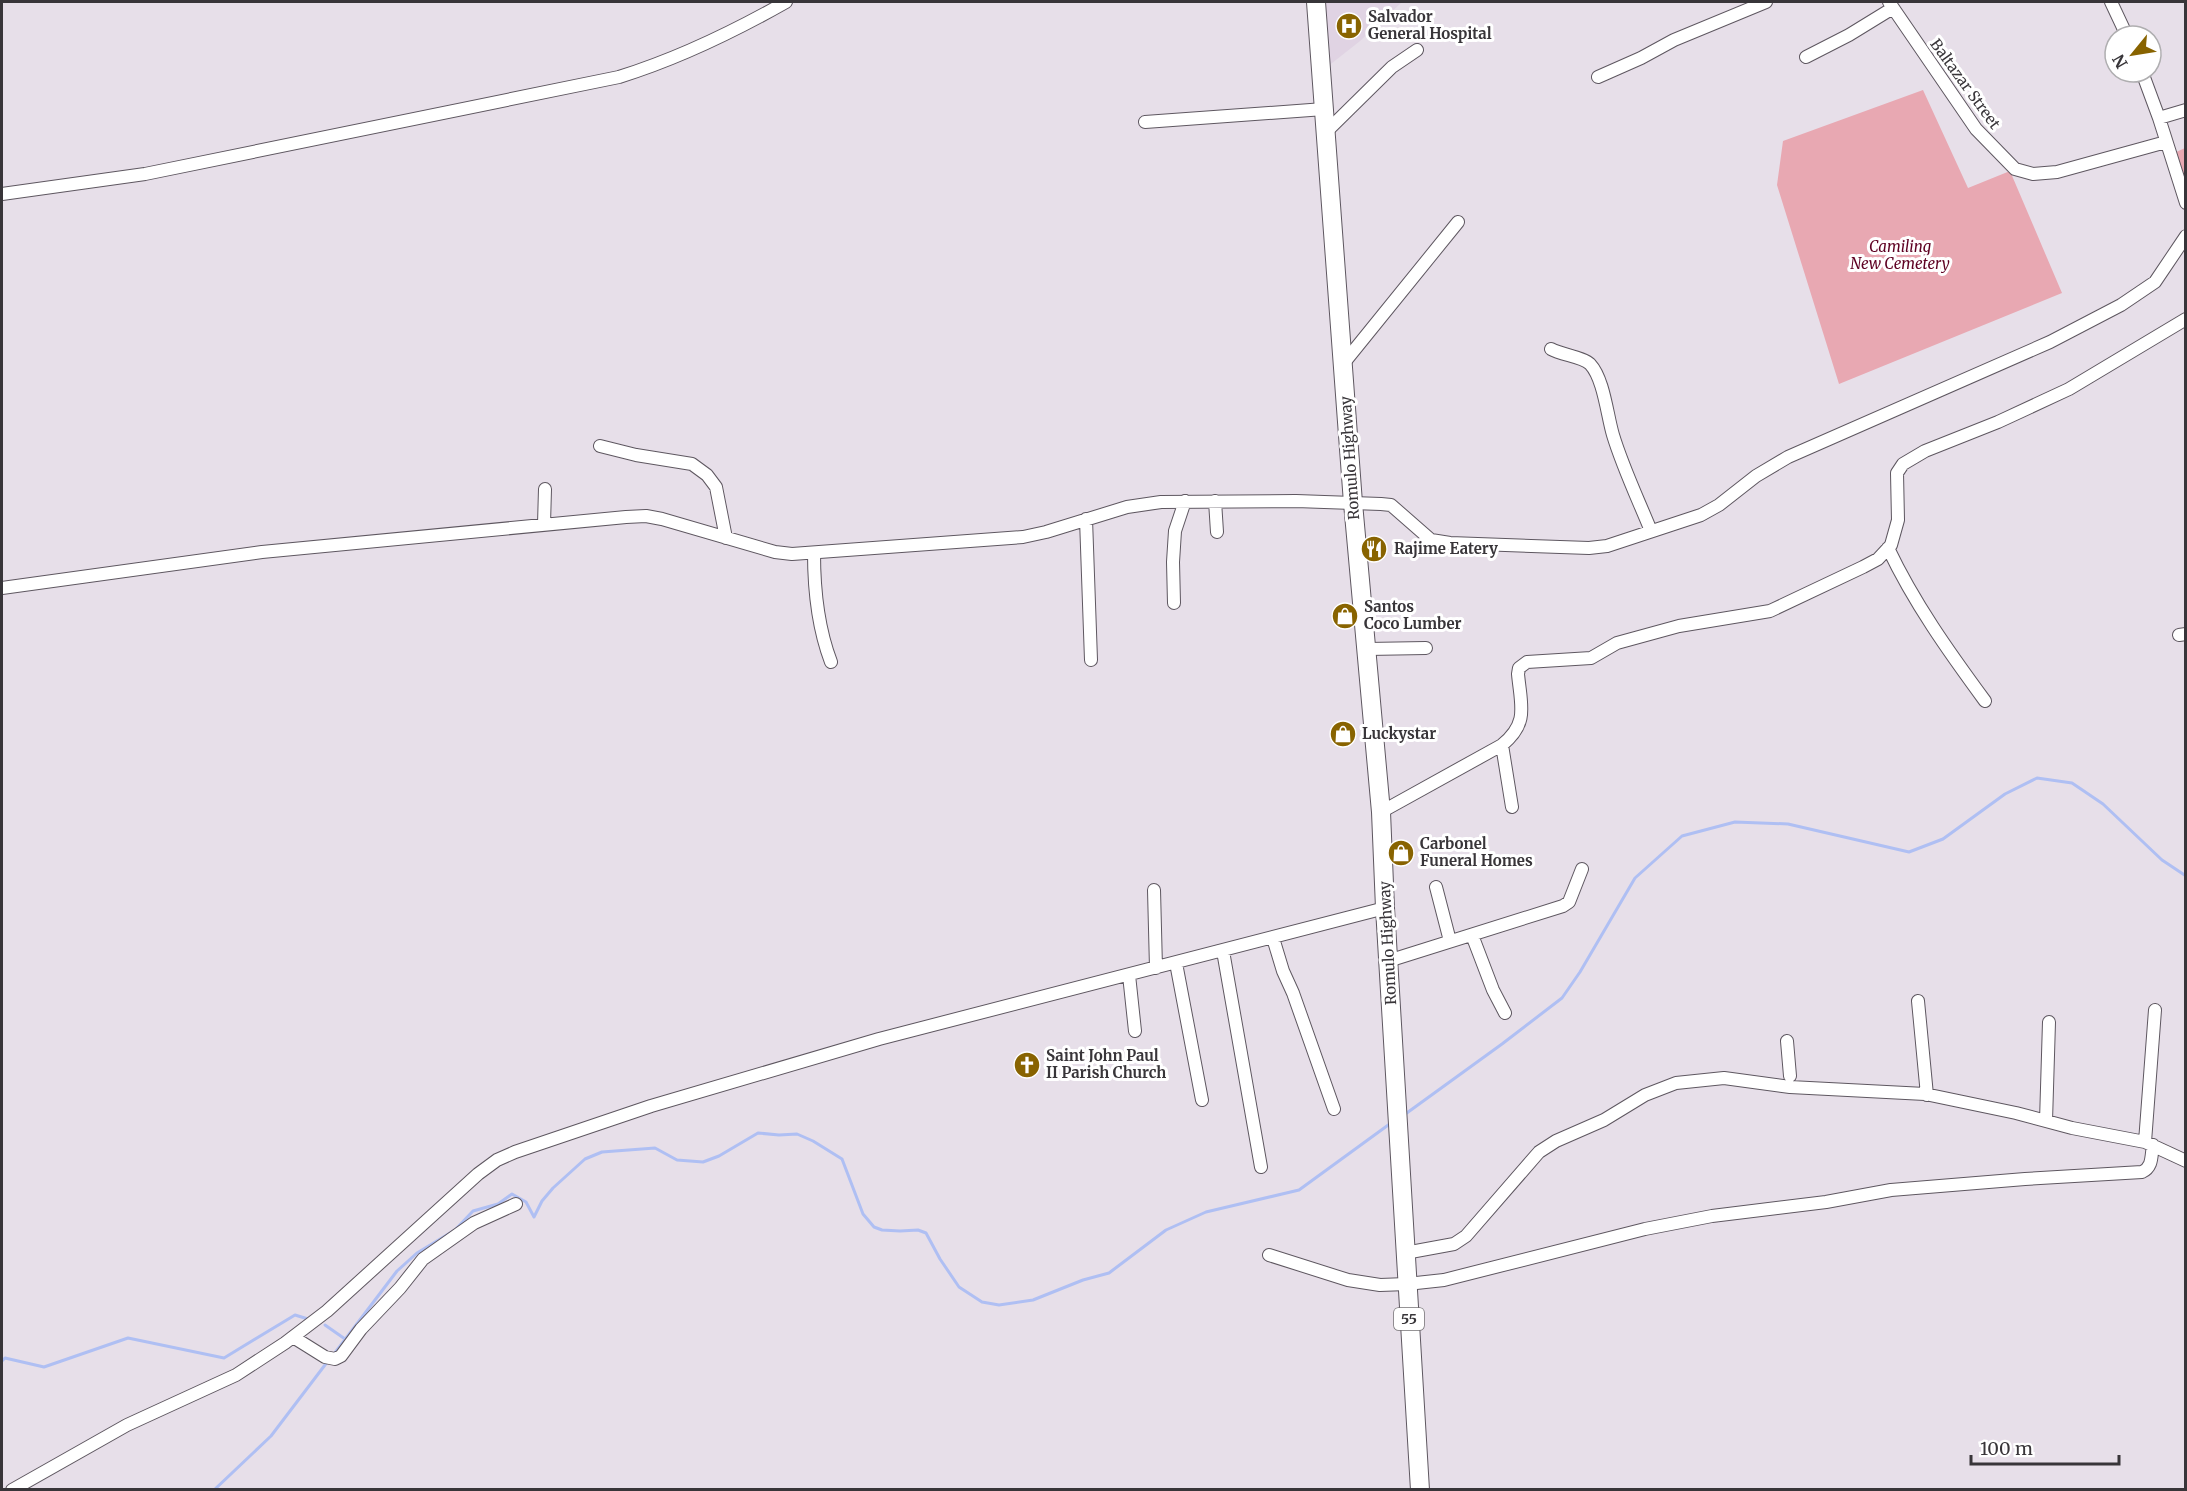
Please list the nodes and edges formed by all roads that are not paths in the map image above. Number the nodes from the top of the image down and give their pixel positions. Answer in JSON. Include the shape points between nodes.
{"nodes":[{"id":1,"x":786,"y":2,"type":"edge"},
{"id":2,"x":1316,"y":2,"type":"edge"},
{"id":3,"x":1766,"y":2,"type":"edge"},
{"id":4,"x":2111,"y":2,"type":"edge"},
{"id":5,"x":1891,"y":4,"type":"edge"},
{"id":6,"x":2121,"y":24,"type":"edge"},
{"id":7,"x":1417,"y":50,"type":"dead end"},
{"id":8,"x":1806,"y":57,"type":"dead end"},
{"id":9,"x":1598,"y":77,"type":"dead end"},
{"id":10,"x":2146,"y":84,"type":"edge"},
{"id":11,"x":1324,"y":109,"type":"junction"},
{"id":12,"x":2186,"y":110,"type":"edge"},
{"id":13,"x":2159,"y":118,"type":"junction"},
{"id":14,"x":1145,"y":122,"type":"dead end"},
{"id":15,"x":1326,"y":132,"type":"junction"},
{"id":16,"x":2166,"y":142,"type":"junction"},
{"id":17,"x":2,"y":194,"type":"edge"},
{"id":18,"x":2186,"y":203,"type":"edge"},
{"id":19,"x":1458,"y":222,"type":"dead end"},
{"id":20,"x":2186,"y":236,"type":"edge"},
{"id":21,"x":2186,"y":319,"type":"edge"},
{"id":22,"x":1551,"y":350,"type":"dead end"},
{"id":23,"x":1343,"y":364,"type":"junction"},
{"id":24,"x":600,"y":446,"type":"dead end"},
{"id":25,"x":545,"y":489,"type":"dead end"},
{"id":26,"x":1185,"y":501,"type":"junction"},
{"id":27,"x":1215,"y":501,"type":"junction"},
{"id":28,"x":1353,"y":502,"type":"junction"},
{"id":29,"x":1086,"y":519,"type":"junction"},
{"id":30,"x":544,"y":524,"type":"junction"},
{"id":31,"x":1651,"y":531,"type":"junction"},
{"id":32,"x":1217,"y":532,"type":"dead end"},
{"id":33,"x":726,"y":538,"type":"junction"},
{"id":34,"x":1888,"y":548,"type":"junction"},
{"id":35,"x":814,"y":553,"type":"junction"},
{"id":36,"x":2,"y":588,"type":"edge"},
{"id":37,"x":1174,"y":603,"type":"dead end"},
{"id":38,"x":1426,"y":648,"type":"dead end"},
{"id":39,"x":1367,"y":649,"type":"junction"},
{"id":40,"x":1091,"y":660,"type":"dead end"},
{"id":41,"x":831,"y":662,"type":"dead end"},
{"id":42,"x":1986,"y":701,"type":"dead end"},
{"id":43,"x":1502,"y":746,"type":"junction"},
{"id":44,"x":1512,"y":807,"type":"dead end"},
{"id":45,"x":1381,"y":812,"type":"junction"},
{"id":46,"x":1581,"y":870,"type":"dead end"},
{"id":47,"x":1436,"y":887,"type":"dead end"},
{"id":48,"x":1154,"y":890,"type":"dead end"},
{"id":49,"x":1385,"y":908,"type":"junction"},
{"id":50,"x":1472,"y":935,"type":"junction"},
{"id":51,"x":1273,"y":938,"type":"junction"},
{"id":52,"x":1450,"y":941,"type":"junction"},
{"id":53,"x":1223,"y":951,"type":"junction"},
{"id":54,"x":1388,"y":961,"type":"junction"},
{"id":55,"x":1176,"y":963,"type":"junction"},
{"id":56,"x":1156,"y":968,"type":"junction"},
{"id":57,"x":1129,"y":975,"type":"junction"},
{"id":58,"x":1918,"y":1001,"type":"dead end"},
{"id":59,"x":2155,"y":1010,"type":"dead end"},
{"id":60,"x":1505,"y":1013,"type":"dead end"},
{"id":61,"x":2049,"y":1022,"type":"dead end"},
{"id":62,"x":1135,"y":1031,"type":"dead end"},
{"id":63,"x":1787,"y":1041,"type":"dead end"},
{"id":64,"x":1790,"y":1082,"type":"junction"},
{"id":65,"x":1927,"y":1095,"type":"junction"},
{"id":66,"x":1202,"y":1100,"type":"dead end"},
{"id":67,"x":1334,"y":1109,"type":"dead end"},
{"id":68,"x":2046,"y":1121,"type":"junction"},
{"id":69,"x":2149,"y":1144,"type":"junction"},
{"id":70,"x":2186,"y":1161,"type":"edge"},
{"id":71,"x":1261,"y":1167,"type":"dead end"},
{"id":72,"x":516,"y":1204,"type":"dead end"},
{"id":73,"x":1405,"y":1253,"type":"junction"},
{"id":74,"x":1269,"y":1255,"type":"dead end"},
{"id":75,"x":1407,"y":1284,"type":"junction"},
{"id":76,"x":293,"y":1337,"type":"junction"},
{"id":77,"x":32,"y":1485,"type":"edge"},
{"id":78,"x":12,"y":1490,"type":"edge"},
{"id":79,"x":1420,"y":1490,"type":"edge"}],
"edges":[{"from":1,"to":17,"type":"street","via":[[696,48],[619,77],[145,174]]},
{"from":2,"to":11,"type":"highway","name":"Romulo Highway","number":"55"},
{"from":3,"to":9,"type":"street"},
{"from":4,"to":6,"type":"street"},
{"from":5,"to":8,"type":"street","via":[[1849,35]]},
{"from":5,"to":16,"type":"street","name":"Baltazar Street","via":[[1976,129],[2015,169],[2033,174],[2056,172]]},
{"from":7,"to":15,"type":"street","via":[[1392,67]]},
{"from":10,"to":13,"type":"street"},
{"from":11,"to":14,"type":"street"},
{"from":11,"to":15,"type":"highway","name":"Romulo Highway","number":"55"},
{"from":12,"to":13,"type":"street"},
{"from":13,"to":16,"type":"street"},
{"from":15,"to":23,"type":"highway","name":"Romulo Highway","number":"55"},
{"from":16,"to":18,"type":"street"},
{"from":19,"to":23,"type":"street"},
{"from":20,"to":31,"type":"street","via":[[2155,282],[2121,305],[2050,342],[1788,457],[1710,510]]},
{"from":21,"to":34,"type":"street","via":[[2069,389],[1903,464],[1897,473],[1898,520]]},
{"from":22,"to":31,"type":"street","via":[[1585,360],[1592,367]]},
{"from":23,"to":28,"type":"highway","name":"Romulo Highway","number":"55"},
{"from":24,"to":33,"type":"street","via":[[692,464],[716,487]]},
{"from":25,"to":30,"type":"street"},
{"from":26,"to":27,"type":"street"},
{"from":26,"to":29,"type":"street","via":[[1141,504]]},
{"from":26,"to":37,"type":"street","via":[[1175,531]]},
{"from":27,"to":28,"type":"street"},
{"from":27,"to":32,"type":"street"},
{"from":28,"to":31,"type":"street","via":[[1391,505],[1431,540],[1450,543],[1589,548]]},
{"from":28,"to":39,"type":"highway","name":"Romulo Highway","number":"55"},
{"from":29,"to":35,"type":"street","via":[[1023,537]]},
{"from":29,"to":40,"type":"street"},
{"from":30,"to":33,"type":"street","via":[[646,516]]},
{"from":30,"to":36,"type":"street","via":[[262,552]]},
{"from":33,"to":35,"type":"street","via":[[783,554]]},
{"from":34,"to":42,"type":"street","via":[[1932,628]]},
{"from":34,"to":43,"type":"street","via":[[1878,559],[1770,611],[1679,626],[1617,643],[1591,658],[1527,662],[1518,674],[1519,728]]},
{"from":35,"to":41,"type":"street","via":[[823,642]]},
{"from":38,"to":39,"type":"street"},
{"from":39,"to":45,"type":"highway","name":"Romulo Highway","number":"55"},
{"from":43,"to":44,"type":"street"},
{"from":43,"to":45,"type":"street"},
{"from":45,"to":49,"type":"highway","name":"Romulo Highway","number":"55"},
{"from":46,"to":50,"type":"street","via":[[1569,902],[1563,906]]},
{"from":47,"to":52,"type":"street"},
{"from":48,"to":56,"type":"street"},
{"from":49,"to":51,"type":"street"},
{"from":49,"to":54,"type":"highway","name":"Romulo Highway","number":"55"},
{"from":50,"to":52,"type":"street"},
{"from":50,"to":60,"type":"street"},
{"from":51,"to":53,"type":"street"},
{"from":51,"to":67,"type":"street"},
{"from":52,"to":54,"type":"street"},
{"from":53,"to":55,"type":"street"},
{"from":53,"to":71,"type":"street"},
{"from":54,"to":73,"type":"highway","name":"Romulo Highway","number":"55"},
{"from":55,"to":56,"type":"street"},
{"from":55,"to":66,"type":"street"},
{"from":56,"to":57,"type":"street"},
{"from":57,"to":62,"type":"street"},
{"from":57,"to":76,"type":"street","via":[[879,1039],[651,1106],[515,1152],[478,1174]]},
{"from":58,"to":65,"type":"street"},
{"from":59,"to":69,"type":"street"},
{"from":61,"to":68,"type":"street"},
{"from":63,"to":64,"type":"street"},
{"from":64,"to":65,"type":"street"},
{"from":64,"to":73,"type":"street","via":[[1724,1078],[1676,1083],[1645,1095],[1539,1152],[1466,1236],[1454,1244]]},
{"from":65,"to":68,"type":"street"},
{"from":68,"to":69,"type":"street"},
{"from":69,"to":70,"type":"street"},
{"from":69,"to":75,"type":"street","via":[[2150,1165],[2142,1172],[1891,1190],[1712,1216],[1444,1280]]},
{"from":72,"to":76,"type":"street","via":[[474,1223],[423,1259],[341,1356],[325,1357]]},
{"from":73,"to":75,"type":"highway","name":"Romulo Highway","number":"55"},
{"from":74,"to":75,"type":"street","via":[[1348,1280]]},
{"from":75,"to":79,"type":"highway","name":"Romulo Highway","number":"55"},
{"from":76,"to":77,"type":"street","via":[[236,1375],[127,1425]]},
{"from":77,"to":78,"type":"street"}]}
